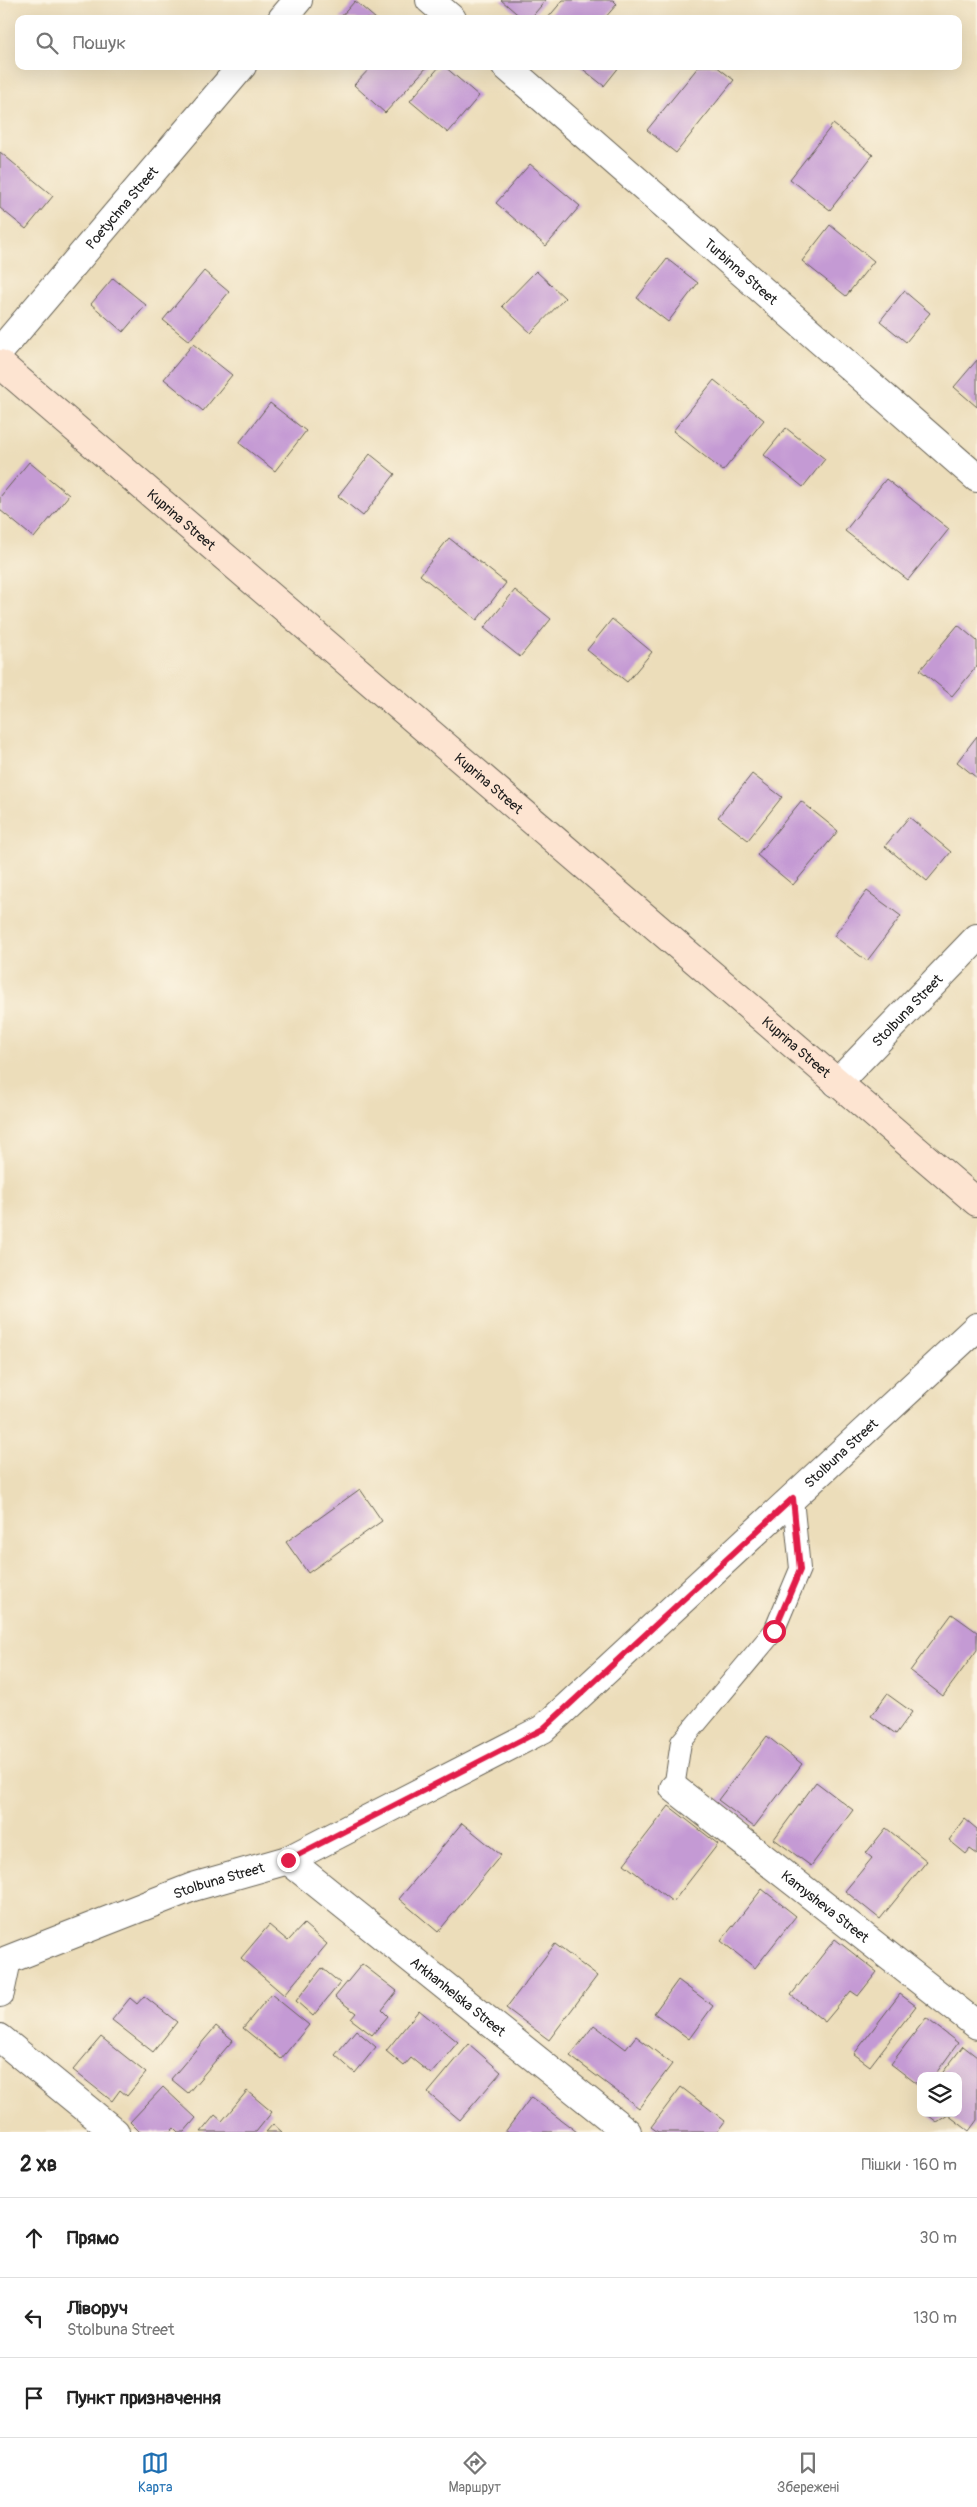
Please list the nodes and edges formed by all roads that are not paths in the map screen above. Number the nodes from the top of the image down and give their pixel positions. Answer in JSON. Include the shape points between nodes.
{"nodes":[{"id":1,"x":298,"y":0,"type":"edge"},
{"id":2,"x":430,"y":0,"type":"edge"},
{"id":3,"x":285,"y":15,"type":"edge"},
{"id":4,"x":447,"y":15,"type":"edge"},
{"id":5,"x":239,"y":70,"type":"edge"},
{"id":6,"x":511,"y":70,"type":"edge"},
{"id":7,"x":0,"y":351,"type":"edge"},
{"id":8,"x":0,"y":364,"type":"edge"},
{"id":9,"x":977,"y":478,"type":"edge"},
{"id":10,"x":977,"y":938,"type":"edge"},
{"id":11,"x":837,"y":1083,"type":"junction"},
{"id":12,"x":977,"y":1202,"type":"edge"},
{"id":13,"x":977,"y":1328,"type":"edge"},
{"id":14,"x":793,"y":1498,"type":"junction"},
{"id":15,"x":674,"y":1788,"type":"joint"},
{"id":16,"x":288,"y":1860,"type":"junction"},
{"id":17,"x":4,"y":1960,"type":"edge"},
{"id":18,"x":0,"y":1993,"type":"edge"},
{"id":19,"x":977,"y":2024,"type":"edge"},
{"id":20,"x":0,"y":2038,"type":"edge"},
{"id":21,"x":115,"y":2132,"type":"edge"},
{"id":22,"x":626,"y":2132,"type":"edge"}],
"edges":[{"from":1,"to":3,"type":"street"},
{"from":2,"to":4,"type":"street"},
{"from":5,"to":7,"type":"street","name":"Poetychna Street"},
{"from":6,"to":9,"type":"street","name":"Turbinna Street"},
{"from":8,"to":11,"type":"main road","name":"Kuprina Street"},
{"from":10,"to":11,"type":"street","name":"Stolbuna Street"},
{"from":11,"to":12,"type":"main road","name":"Kuprina Street"},
{"from":13,"to":14,"type":"street","name":"Stolbuna Street"},
{"from":14,"to":15,"type":"lane","via":[[800,1570],[774,1631],[681,1742]]},
{"from":14,"to":16,"type":"street","name":"Stolbuna Street","via":[[543,1729]]},
{"from":15,"to":19,"type":"street","name":"Kamysheva Street"},
{"from":16,"to":17,"type":"street","name":"Stolbuna Street","via":[[194,1887]]},
{"from":16,"to":22,"type":"street","name":"Arkhanhelska Street"},
{"from":17,"to":18,"type":"street","name":"Stolbuna Street"},
{"from":20,"to":21,"type":"street"}]}
